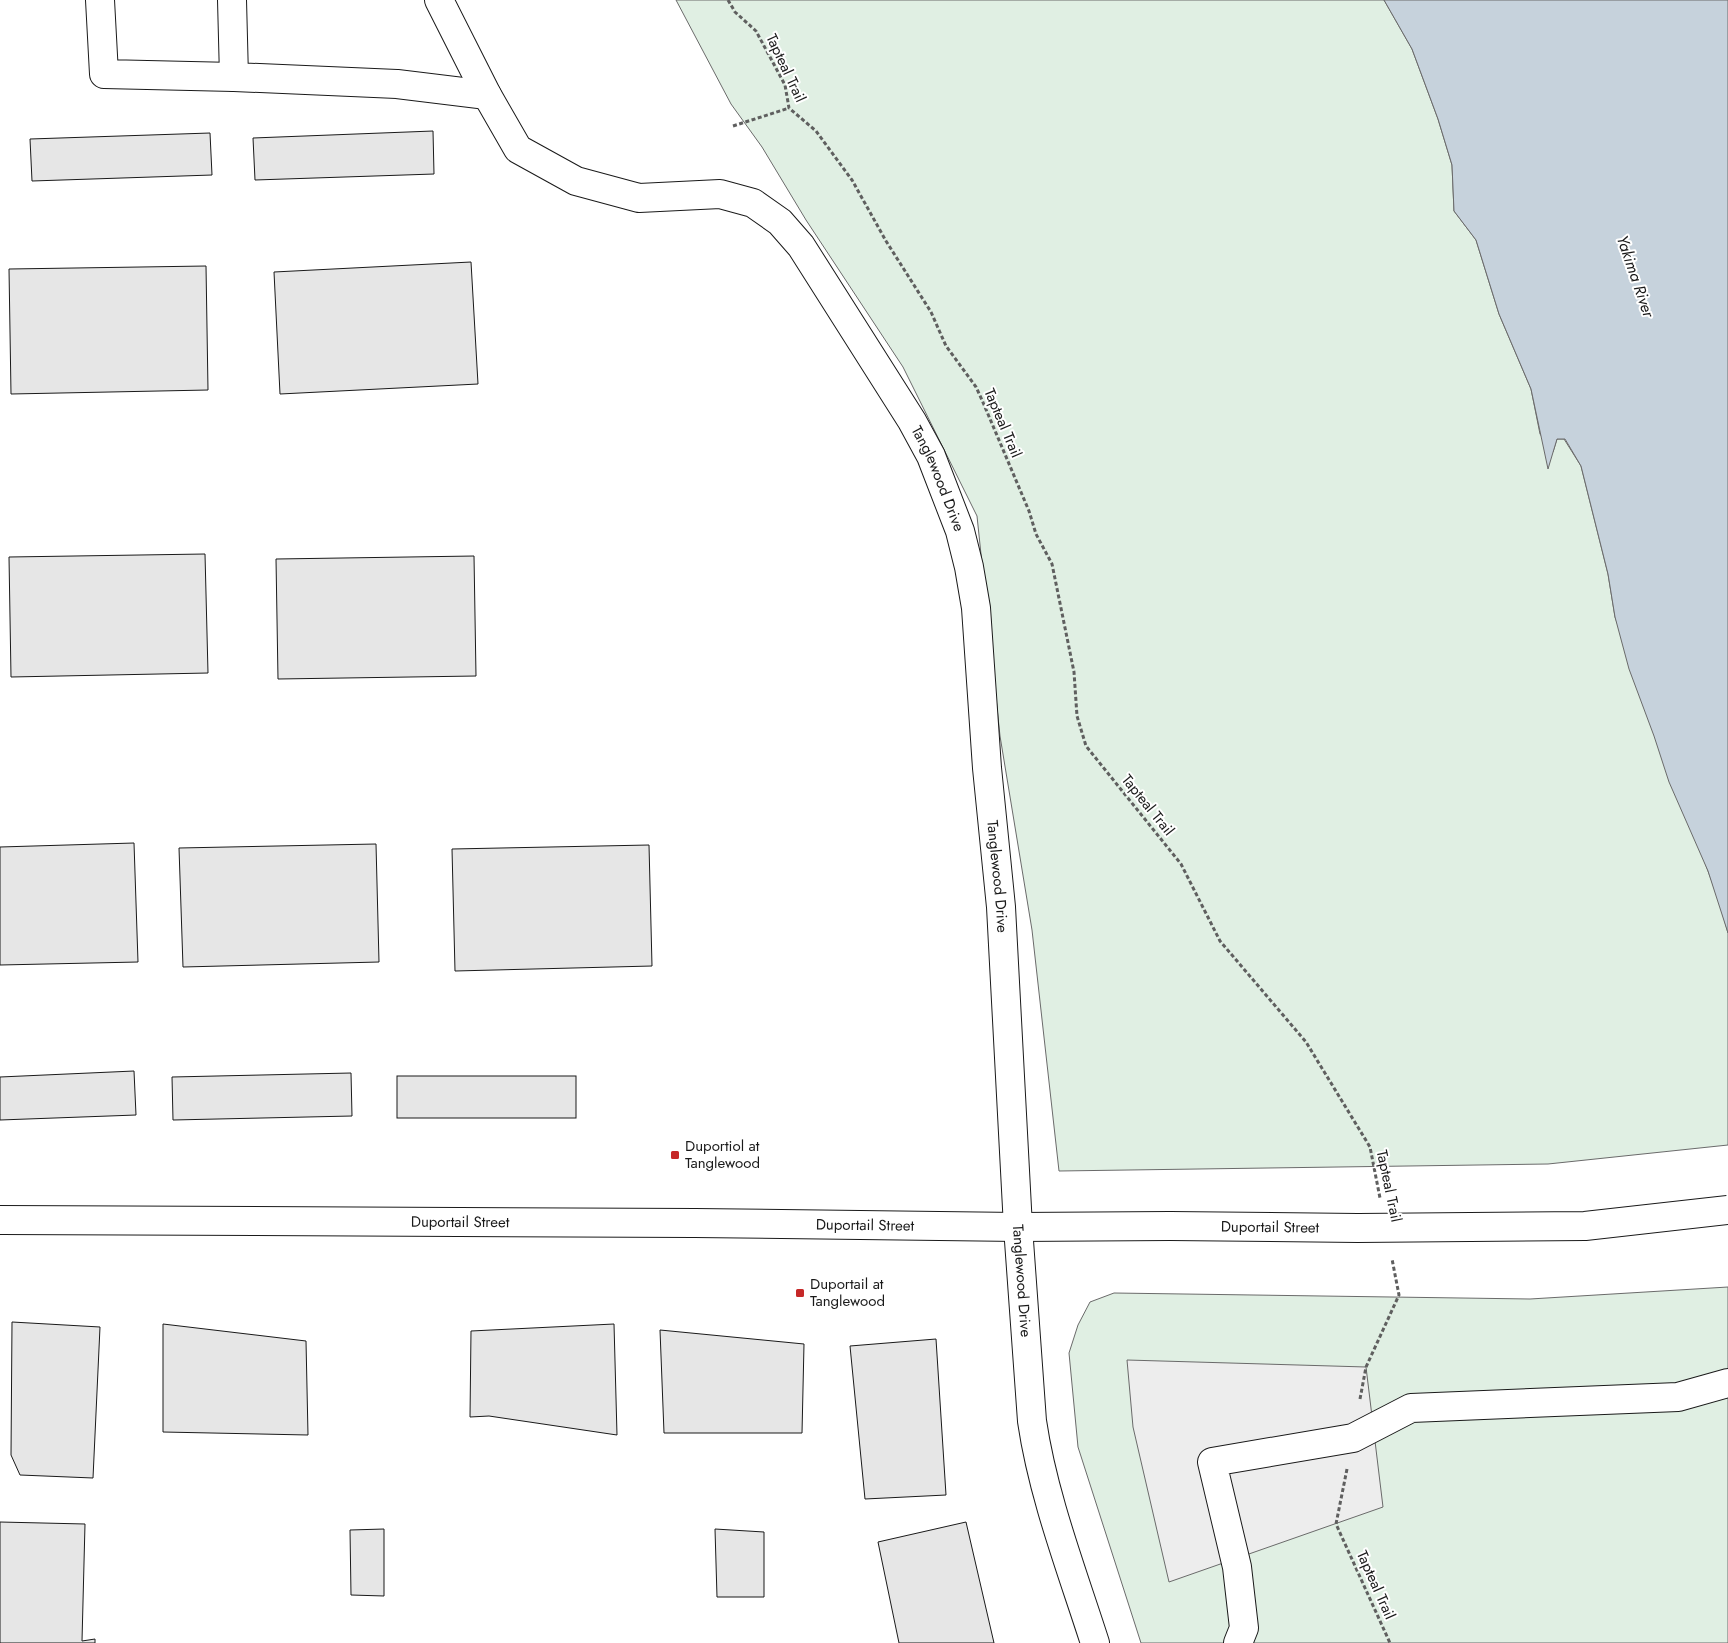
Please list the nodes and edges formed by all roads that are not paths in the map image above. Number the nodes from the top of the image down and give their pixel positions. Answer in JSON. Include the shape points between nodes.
{"nodes":[{"id":1,"x":100,"y":0,"type":"edge"},
{"id":2,"x":232,"y":0,"type":"edge"},
{"id":3,"x":439,"y":0,"type":"edge"},
{"id":4,"x":234,"y":77,"type":"junction"},
{"id":5,"x":487,"y":95,"type":"junction"},
{"id":6,"x":1728,"y":1210,"type":"edge"},
{"id":7,"x":0,"y":1220,"type":"edge"},
{"id":8,"x":1018,"y":1227,"type":"junction"},
{"id":9,"x":1728,"y":1383,"type":"edge"},
{"id":10,"x":1095,"y":1643,"type":"edge"},
{"id":11,"x":1238,"y":1643,"type":"edge"}],
"edges":[{"from":1,"to":4,"type":"main road","via":[[104,74]]},
{"from":2,"to":4,"type":"main road"},
{"from":3,"to":5,"type":"main road","name":"Tanglewood Drive"},
{"from":4,"to":5,"type":"main road","via":[[397,84]]},
{"from":5,"to":8,"type":"main road","name":"Tanglewood Drive","via":[[518,149],[576,181],[639,198],[720,194],[752,203],[780,222],[801,246],[931,456],[960,531],[976,608],[1001,907]]},
{"from":6,"to":8,"type":"main road","name":"Duportail Street","bridge":true,"via":[[1585,1226]]},
{"from":7,"to":8,"type":"main road","name":"Duportail Street","via":[[696,1222]]},
{"from":8,"to":10,"type":"main road","name":"Tanglewood Drive","via":[[1036,1443],[1047,1491]]},
{"from":9,"to":11,"type":"main road","via":[[1678,1397],[1411,1408],[1353,1438],[1212,1462],[1237,1567],[1244,1628]]}]}
